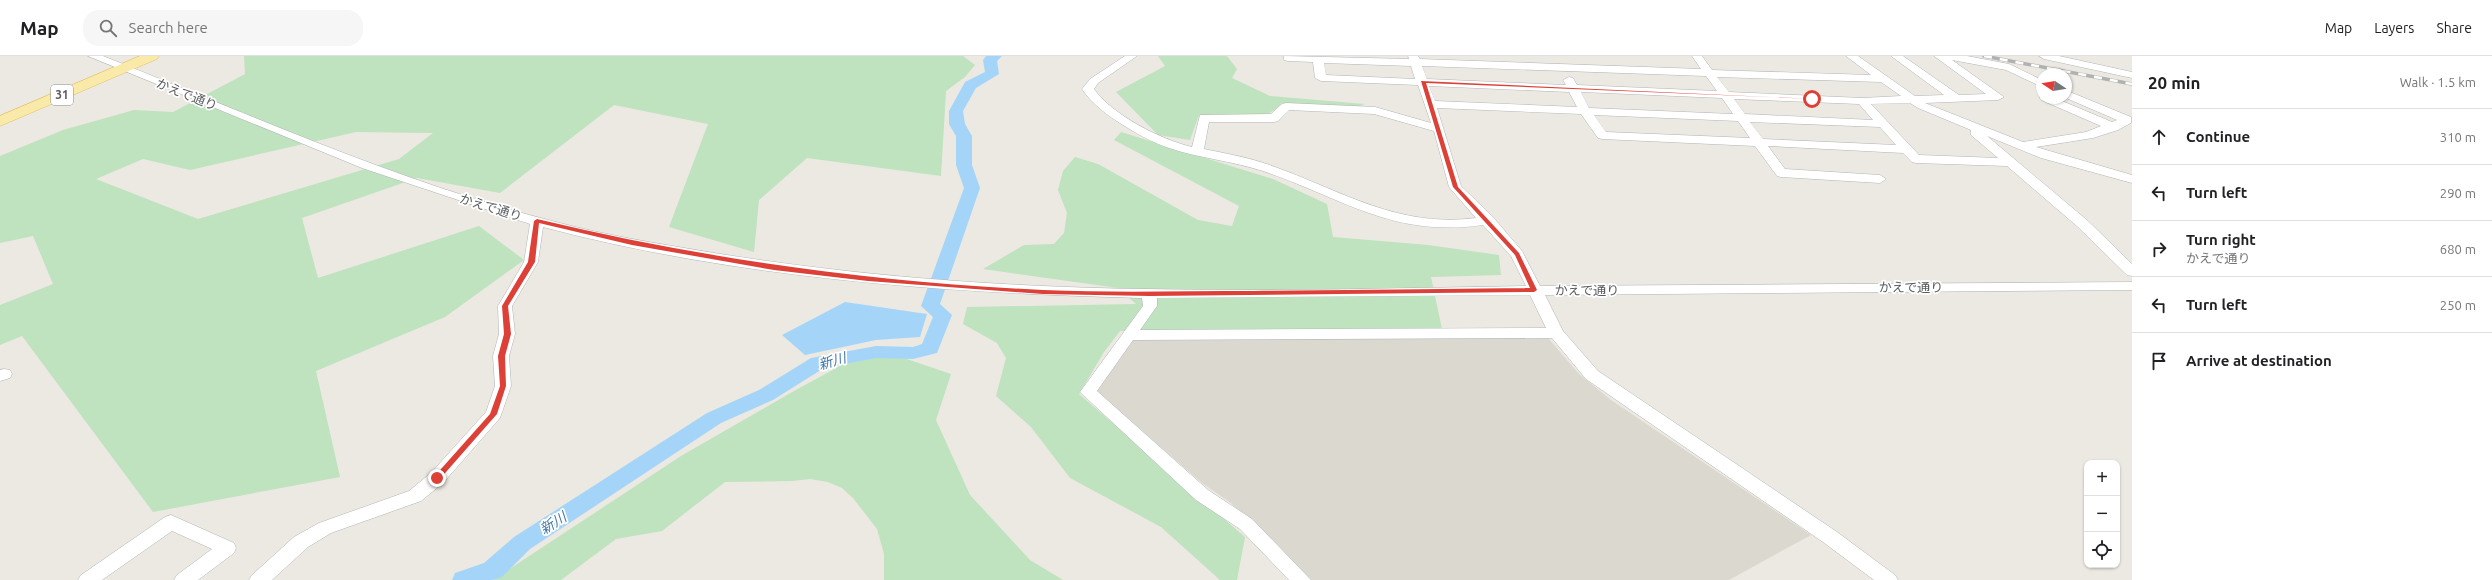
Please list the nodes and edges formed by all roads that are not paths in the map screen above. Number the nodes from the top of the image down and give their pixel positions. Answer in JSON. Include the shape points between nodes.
{"nodes":[{"id":1,"x":93,"y":56,"type":"edge"},
{"id":2,"x":152,"y":56,"type":"edge"},
{"id":3,"x":1132,"y":56,"type":"edge"},
{"id":4,"x":1556,"y":56,"type":"edge"},
{"id":5,"x":1697,"y":56,"type":"edge"},
{"id":6,"x":1841,"y":56,"type":"edge"},
{"id":7,"x":1851,"y":56,"type":"edge"},
{"id":8,"x":1896,"y":56,"type":"edge"},
{"id":9,"x":1939,"y":56,"type":"edge"},
{"id":10,"x":1949,"y":56,"type":"edge"},
{"id":11,"x":2044,"y":56,"type":"edge"},
{"id":12,"x":1317,"y":57,"type":"edge"},
{"id":13,"x":1288,"y":58,"type":"dead end"},
{"id":14,"x":1414,"y":58,"type":"edge"},
{"id":15,"x":1561,"y":66,"type":"junction"},
{"id":16,"x":124,"y":68,"type":"junction"},
{"id":17,"x":1709,"y":71,"type":"junction"},
{"id":18,"x":2132,"y":75,"type":"edge"},
{"id":19,"x":1882,"y":79,"type":"junction"},
{"id":20,"x":2036,"y":81,"type":"edge"},
{"id":21,"x":1423,"y":82,"type":"junction"},
{"id":22,"x":2036,"y":84,"type":"edge"},
{"id":23,"x":1573,"y":88,"type":"junction"},
{"id":24,"x":2036,"y":93,"type":"edge"},
{"id":25,"x":1725,"y":96,"type":"junction"},
{"id":26,"x":2072,"y":97,"type":"edge"},
{"id":27,"x":1956,"y":98,"type":"junction"},
{"id":28,"x":1911,"y":100,"type":"junction"},
{"id":29,"x":1862,"y":101,"type":"junction"},
{"id":30,"x":1430,"y":104,"type":"junction"},
{"id":31,"x":2060,"y":104,"type":"edge"},
{"id":32,"x":1585,"y":110,"type":"junction"},
{"id":33,"x":1741,"y":118,"type":"junction"},
{"id":34,"x":0,"y":121,"type":"edge"},
{"id":35,"x":1965,"y":123,"type":"junction"},
{"id":36,"x":1883,"y":124,"type":"junction"},
{"id":37,"x":2114,"y":127,"type":"junction"},
{"id":38,"x":1439,"y":129,"type":"junction"},
{"id":39,"x":1760,"y":143,"type":"junction"},
{"id":40,"x":2020,"y":146,"type":"junction"},
{"id":41,"x":1906,"y":149,"type":"junction"},
{"id":42,"x":1197,"y":151,"type":"junction"},
{"id":43,"x":2010,"y":162,"type":"junction"},
{"id":44,"x":1880,"y":179,"type":"dead end"},
{"id":45,"x":2132,"y":179,"type":"edge"},
{"id":46,"x":1488,"y":220,"type":"junction"},
{"id":47,"x":537,"y":221,"type":"junction"},
{"id":48,"x":2132,"y":272,"type":"edge"},
{"id":49,"x":2132,"y":286,"type":"edge"},
{"id":50,"x":1534,"y":290,"type":"junction"},
{"id":51,"x":1149,"y":294,"type":"junction"},
{"id":52,"x":1556,"y":333,"type":"junction"},
{"id":53,"x":1131,"y":335,"type":"junction"},
{"id":54,"x":88,"y":580,"type":"edge"},
{"id":55,"x":184,"y":580,"type":"edge"},
{"id":56,"x":259,"y":580,"type":"edge"},
{"id":57,"x":1301,"y":580,"type":"edge"},
{"id":58,"x":1888,"y":580,"type":"edge"}],
"edges":[{"from":1,"to":16,"type":"street","name":"かえで通り"},
{"from":2,"to":16,"type":"main road","number":"31"},
{"from":3,"to":42,"type":"street","via":[[1089,86],[1090,93],[1131,126],[1163,142]]},
{"from":4,"to":15,"type":"street"},
{"from":5,"to":17,"type":"street"},
{"from":6,"to":7,"type":"street"},
{"from":7,"to":19,"type":"street"},
{"from":8,"to":27,"type":"street"},
{"from":9,"to":27,"type":"street","via":[[1998,97]]},
{"from":10,"to":20,"type":"street","via":[[2009,67]]},
{"from":11,"to":18,"type":"street"},
{"from":12,"to":13,"type":"street"},
{"from":12,"to":14,"type":"street"},
{"from":12,"to":21,"type":"street","via":[[1321,78]]},
{"from":14,"to":15,"type":"street"},
{"from":14,"to":21,"type":"street"},
{"from":15,"to":17,"type":"street"},
{"from":15,"to":23,"type":"street"},
{"from":16,"to":34,"type":"main road","number":"31"},
{"from":16,"to":47,"type":"street","name":"かえで通り","via":[[410,182]]},
{"from":17,"to":19,"type":"street"},
{"from":17,"to":25,"type":"street"},
{"from":19,"to":28,"type":"street"},
{"from":21,"to":23,"type":"street"},
{"from":21,"to":30,"type":"street"},
{"from":22,"to":24,"type":"street","via":[[2022,84]]},
{"from":23,"to":25,"type":"street"},
{"from":23,"to":32,"type":"street"},
{"from":25,"to":29,"type":"street"},
{"from":25,"to":33,"type":"street"},
{"from":26,"to":37,"type":"street","via":[[2127,120]]},
{"from":27,"to":28,"type":"street"},
{"from":28,"to":29,"type":"street"},
{"from":28,"to":35,"type":"street"},
{"from":29,"to":36,"type":"street"},
{"from":30,"to":32,"type":"street"},
{"from":30,"to":38,"type":"street"},
{"from":31,"to":37,"type":"street"},
{"from":32,"to":33,"type":"street"},
{"from":32,"to":39,"type":"street","via":[[1602,135]]},
{"from":33,"to":36,"type":"street"},
{"from":33,"to":39,"type":"street"},
{"from":35,"to":40,"type":"street"},
{"from":35,"to":43,"type":"street"},
{"from":36,"to":41,"type":"street"},
{"from":37,"to":40,"type":"street","via":[[2090,135]]},
{"from":38,"to":42,"type":"street","via":[[1375,111],[1286,106],[1274,118],[1204,118]]},
{"from":38,"to":46,"type":"street","via":[[1455,187]]},
{"from":39,"to":41,"type":"street"},
{"from":39,"to":44,"type":"street","via":[[1781,173]]},
{"from":40,"to":45,"type":"street"},
{"from":41,"to":43,"type":"street","via":[[1916,159]]},
{"from":42,"to":46,"type":"street","via":[[1248,162],[1391,216],[1427,224],[1458,224]]},
{"from":43,"to":48,"type":"street","via":[[2082,224]]},
{"from":46,"to":50,"type":"street","via":[[1517,254]]},
{"from":47,"to":51,"type":"street","name":"かえで通り","via":[[632,244],[774,268],[949,285],[1055,292]]},
{"from":47,"to":56,"type":"street","via":[[532,262],[505,306],[507,334],[501,356],[503,386],[494,414],[437,478],[415,496],[325,528],[301,542]]},
{"from":49,"to":50,"type":"street","name":"かえで通り"},
{"from":50,"to":51,"type":"street","name":"かえで通り"},
{"from":50,"to":52,"type":"street"},
{"from":51,"to":53,"type":"street","via":[[1150,306]]},
{"from":52,"to":53,"type":"street"},
{"from":52,"to":58,"type":"street","via":[[1592,375],[1830,537]]},
{"from":53,"to":57,"type":"street","via":[[1088,392],[1202,495],[1246,524]]},
{"from":54,"to":55,"type":"street","via":[[171,522],[227,548]]}]}
